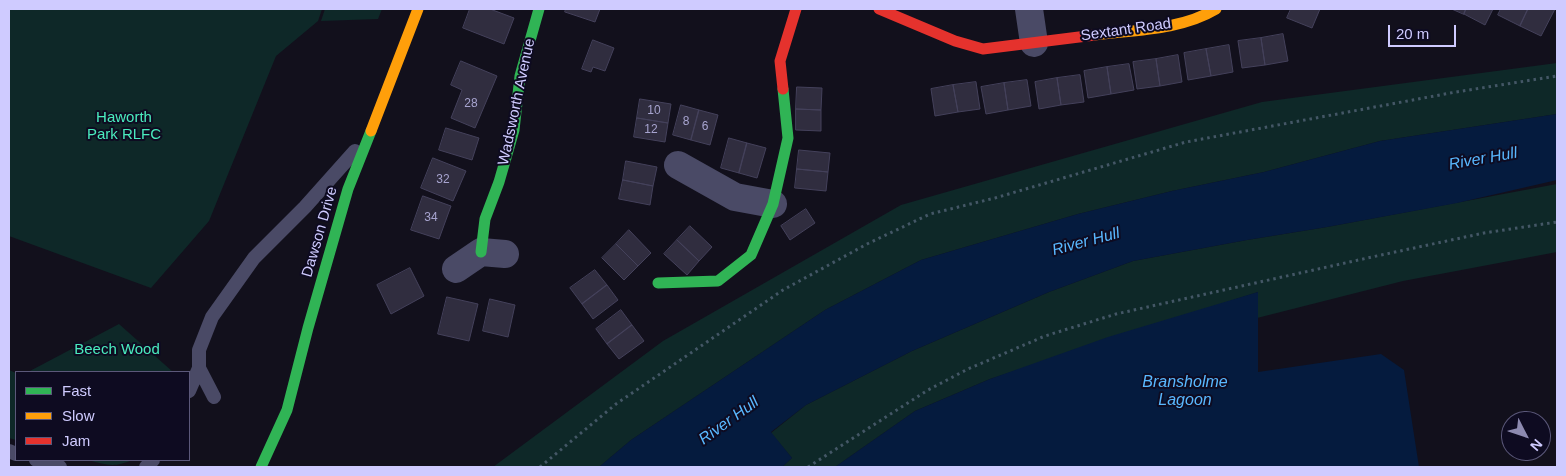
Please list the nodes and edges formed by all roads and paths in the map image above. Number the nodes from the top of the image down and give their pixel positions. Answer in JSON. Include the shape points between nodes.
{"nodes":[{"id":1,"x":418,"y":9,"type":"edge"},
{"id":2,"x":539,"y":9,"type":"edge"},
{"id":3,"x":796,"y":9,"type":"edge"},
{"id":4,"x":879,"y":9,"type":"edge"},
{"id":5,"x":1029,"y":9,"type":"edge"},
{"id":6,"x":1216,"y":9,"type":"edge"},
{"id":7,"x":1034,"y":43,"type":"junction"},
{"id":8,"x":1557,"y":76,"type":"edge"},
{"id":9,"x":369,"y":136,"type":"junction"},
{"id":10,"x":678,"y":165,"type":"dead end"},
{"id":11,"x":773,"y":204,"type":"junction"},
{"id":12,"x":1557,"y":222,"type":"edge"},
{"id":13,"x":493,"y":253,"type":"joint"},
{"id":14,"x":456,"y":269,"type":"dead end"},
{"id":15,"x":658,"y":282,"type":"dead end"},
{"id":16,"x":199,"y":368,"type":"junction"},
{"id":17,"x":190,"y":389,"type":"edge"},
{"id":18,"x":214,"y":397,"type":"dead end"},
{"id":19,"x":39,"y":461,"type":"edge"},
{"id":20,"x":60,"y":467,"type":"edge"},
{"id":21,"x":261,"y":467,"type":"edge"},
{"id":22,"x":540,"y":467,"type":"edge"},
{"id":23,"x":808,"y":467,"type":"edge"}],
"edges":[{"from":1,"to":9,"type":"street","name":"Dawson Drive"},
{"from":2,"to":13,"type":"street","name":"Wadsworth Avenue","via":[[520,76],[514,130],[485,219]]},
{"from":3,"to":11,"type":"street","via":[[780,61],[788,138]]},
{"from":4,"to":7,"type":"street","name":"Sextant Road","via":[[955,41],[983,49]]},
{"from":5,"to":7,"type":"street"},
{"from":6,"to":7,"type":"street","name":"Sextant Road","via":[[1168,26]]},
{"from":8,"to":22,"type":"path","via":[[1186,142],[930,214],[866,244],[782,290],[616,404]]},
{"from":9,"to":16,"type":"lane","via":[[254,258],[212,317],[199,350]]},
{"from":9,"to":21,"type":"street","name":"Dawson Drive","via":[[348,189],[287,410]]},
{"from":10,"to":11,"type":"street","via":[[735,198]]},
{"from":11,"to":15,"type":"street","via":[[751,255],[718,281]]},
{"from":12,"to":23,"type":"path","via":[[1372,257],[1116,314],[1045,336],[928,390]]},
{"from":13,"to":14,"type":"street","name":"Wadsworth Avenue"},
{"from":16,"to":17,"type":"lane"},
{"from":16,"to":18,"type":"lane"},
{"from":19,"to":20,"type":"lane"}]}
